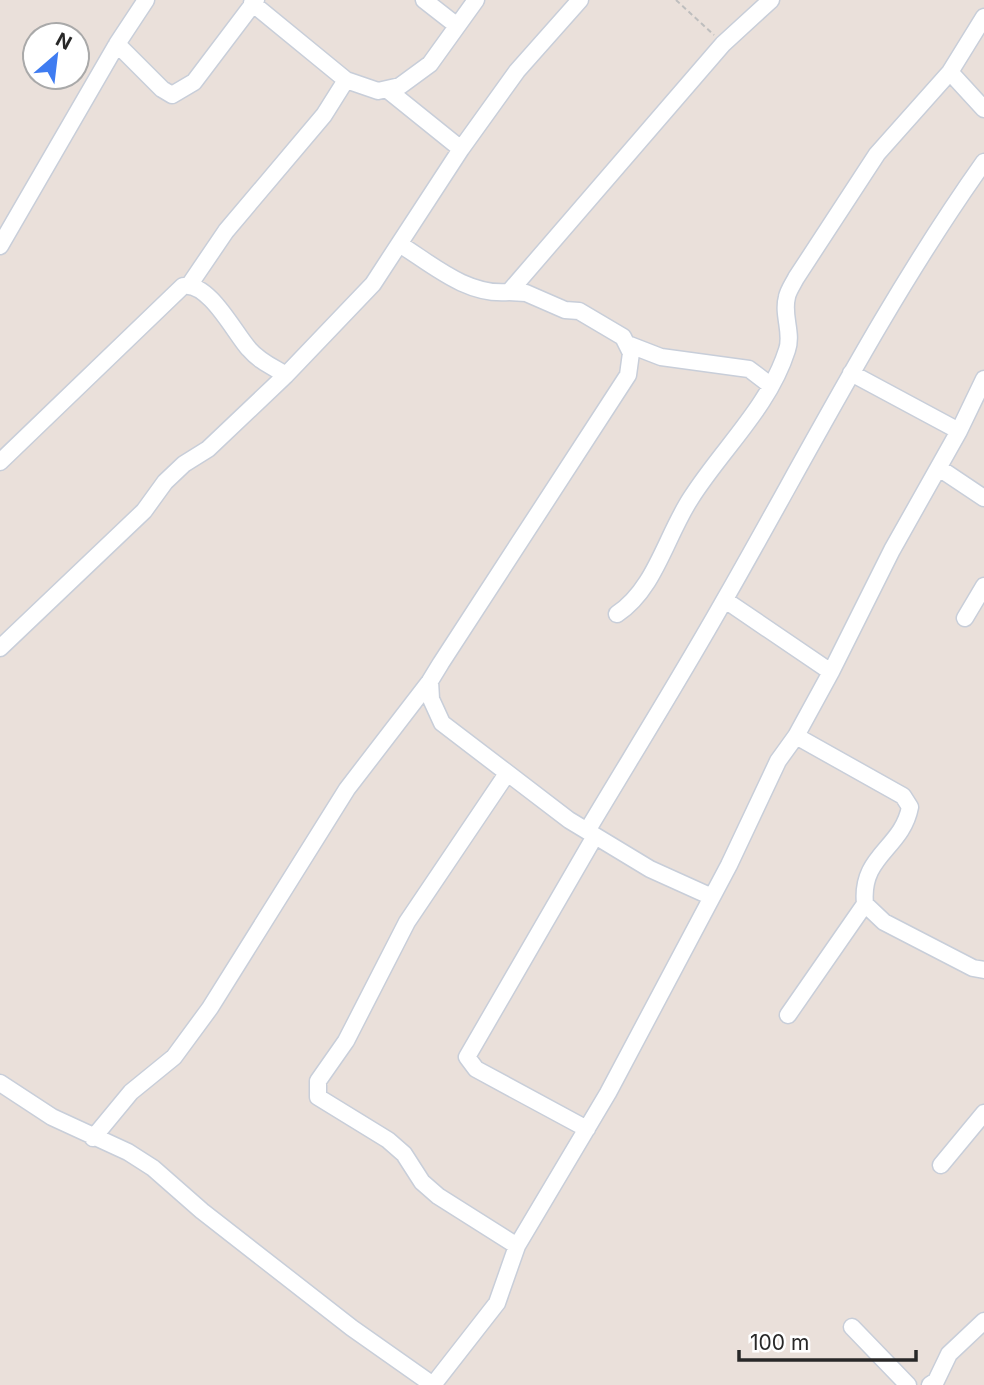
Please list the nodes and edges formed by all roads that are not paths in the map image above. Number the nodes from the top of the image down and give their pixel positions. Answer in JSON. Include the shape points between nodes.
{"nodes":[{"id":1,"x":146,"y":0,"type":"edge"},
{"id":2,"x":424,"y":0,"type":"edge"},
{"id":3,"x":476,"y":0,"type":"edge"},
{"id":4,"x":580,"y":0,"type":"edge"},
{"id":5,"x":771,"y":0,"type":"edge"},
{"id":6,"x":254,"y":2,"type":"edge"},
{"id":7,"x":984,"y":17,"type":"edge"},
{"id":8,"x":456,"y":25,"type":"junction"},
{"id":9,"x":117,"y":44,"type":"junction"},
{"id":10,"x":950,"y":72,"type":"junction"},
{"id":11,"x":346,"y":80,"type":"junction"},
{"id":12,"x":389,"y":91,"type":"junction"},
{"id":13,"x":984,"y":109,"type":"edge"},
{"id":14,"x":461,"y":149,"type":"junction"},
{"id":15,"x":984,"y":162,"type":"edge"},
{"id":16,"x":401,"y":245,"type":"junction"},
{"id":17,"x":0,"y":246,"type":"edge"},
{"id":18,"x":190,"y":284,"type":"junction"},
{"id":19,"x":509,"y":292,"type":"junction"},
{"id":20,"x":629,"y":345,"type":"junction"},
{"id":21,"x":851,"y":373,"type":"junction"},
{"id":22,"x":286,"y":374,"type":"junction"},
{"id":23,"x":984,"y":379,"type":"edge"},
{"id":24,"x":769,"y":385,"type":"junction"},
{"id":25,"x":959,"y":430,"type":"junction"},
{"id":26,"x":0,"y":462,"type":"edge"},
{"id":27,"x":939,"y":468,"type":"junction"},
{"id":28,"x":984,"y":498,"type":"edge"},
{"id":29,"x":984,"y":586,"type":"edge"},
{"id":30,"x":725,"y":600,"type":"junction"},
{"id":31,"x":617,"y":614,"type":"dead end"},
{"id":32,"x":965,"y":618,"type":"dead end"},
{"id":33,"x":0,"y":648,"type":"edge"},
{"id":34,"x":831,"y":671,"type":"junction"},
{"id":35,"x":430,"y":681,"type":"junction"},
{"id":36,"x":796,"y":736,"type":"junction"},
{"id":37,"x":506,"y":775,"type":"junction"},
{"id":38,"x":591,"y":834,"type":"junction"},
{"id":39,"x":712,"y":897,"type":"junction"},
{"id":40,"x":865,"y":904,"type":"junction"},
{"id":41,"x":984,"y":970,"type":"edge"},
{"id":42,"x":788,"y":1015,"type":"dead end"},
{"id":43,"x":0,"y":1083,"type":"edge"},
{"id":44,"x":984,"y":1113,"type":"edge"},
{"id":45,"x":587,"y":1129,"type":"junction"},
{"id":46,"x":93,"y":1138,"type":"junction"},
{"id":47,"x":941,"y":1165,"type":"dead end"},
{"id":48,"x":517,"y":1246,"type":"junction"},
{"id":49,"x":984,"y":1321,"type":"edge"},
{"id":50,"x":852,"y":1327,"type":"dead end"},
{"id":51,"x":433,"y":1385,"type":"edge"},
{"id":52,"x":908,"y":1385,"type":"edge"},
{"id":53,"x":930,"y":1385,"type":"edge"}],
"edges":[{"from":1,"to":9,"type":"street"},
{"from":2,"to":8,"type":"street"},
{"from":3,"to":8,"type":"street"},
{"from":4,"to":14,"type":"street","via":[[517,71]]},
{"from":5,"to":19,"type":"street","via":[[723,44]]},
{"from":6,"to":9,"type":"street","via":[[194,82],[172,95]]},
{"from":6,"to":11,"type":"street"},
{"from":7,"to":10,"type":"street"},
{"from":8,"to":12,"type":"street","via":[[430,64]]},
{"from":9,"to":17,"type":"street"},
{"from":10,"to":13,"type":"street"},
{"from":10,"to":24,"type":"street","via":[[877,154],[796,278],[787,297],[787,351]]},
{"from":11,"to":12,"type":"street"},
{"from":11,"to":18,"type":"street","via":[[311,132],[226,231]]},
{"from":12,"to":14,"type":"street"},
{"from":14,"to":16,"type":"street"},
{"from":15,"to":21,"type":"street","via":[[942,221]]},
{"from":16,"to":19,"type":"street","via":[[478,290]]},
{"from":16,"to":22,"type":"street","via":[[373,284]]},
{"from":18,"to":22,"type":"street","via":[[229,319],[247,348]]},
{"from":18,"to":26,"type":"street","via":[[176,290]]},
{"from":19,"to":20,"type":"street","via":[[526,293],[588,315]]},
{"from":20,"to":24,"type":"street","via":[[661,357],[736,365]]},
{"from":20,"to":35,"type":"street","via":[[628,375]]},
{"from":21,"to":25,"type":"street"},
{"from":21,"to":30,"type":"street"},
{"from":22,"to":33,"type":"street","via":[[208,449],[165,482],[144,510]]},
{"from":23,"to":25,"type":"street"},
{"from":24,"to":31,"type":"street","via":[[729,450],[675,522],[652,575],[630,606]]},
{"from":25,"to":27,"type":"street"},
{"from":27,"to":28,"type":"street"},
{"from":27,"to":34,"type":"street"},
{"from":29,"to":32,"type":"street"},
{"from":30,"to":34,"type":"street"},
{"from":30,"to":38,"type":"street"},
{"from":34,"to":36,"type":"street"},
{"from":35,"to":37,"type":"street","via":[[430,699],[442,723]]},
{"from":35,"to":46,"type":"street","via":[[347,789],[210,1008],[174,1056],[131,1092]]},
{"from":36,"to":39,"type":"street","via":[[778,761]]},
{"from":36,"to":40,"type":"street","via":[[903,796],[910,807],[903,830],[871,865],[863,886]]},
{"from":37,"to":38,"type":"street"},
{"from":37,"to":48,"type":"street","via":[[407,922],[316,1089],[318,1097],[404,1154],[422,1182],[438,1196]]},
{"from":38,"to":39,"type":"street","via":[[650,869]]},
{"from":38,"to":45,"type":"street","via":[[467,1057],[476,1069]]},
{"from":39,"to":45,"type":"street"},
{"from":40,"to":41,"type":"street","via":[[884,922]]},
{"from":40,"to":42,"type":"street"},
{"from":43,"to":46,"type":"street","via":[[33,1107]]},
{"from":44,"to":47,"type":"street"},
{"from":45,"to":48,"type":"street"},
{"from":46,"to":51,"type":"street","via":[[153,1168],[341,1320]]},
{"from":48,"to":51,"type":"street","via":[[497,1303]]},
{"from":49,"to":53,"type":"street","via":[[949,1354]]},
{"from":50,"to":52,"type":"street"}]}
